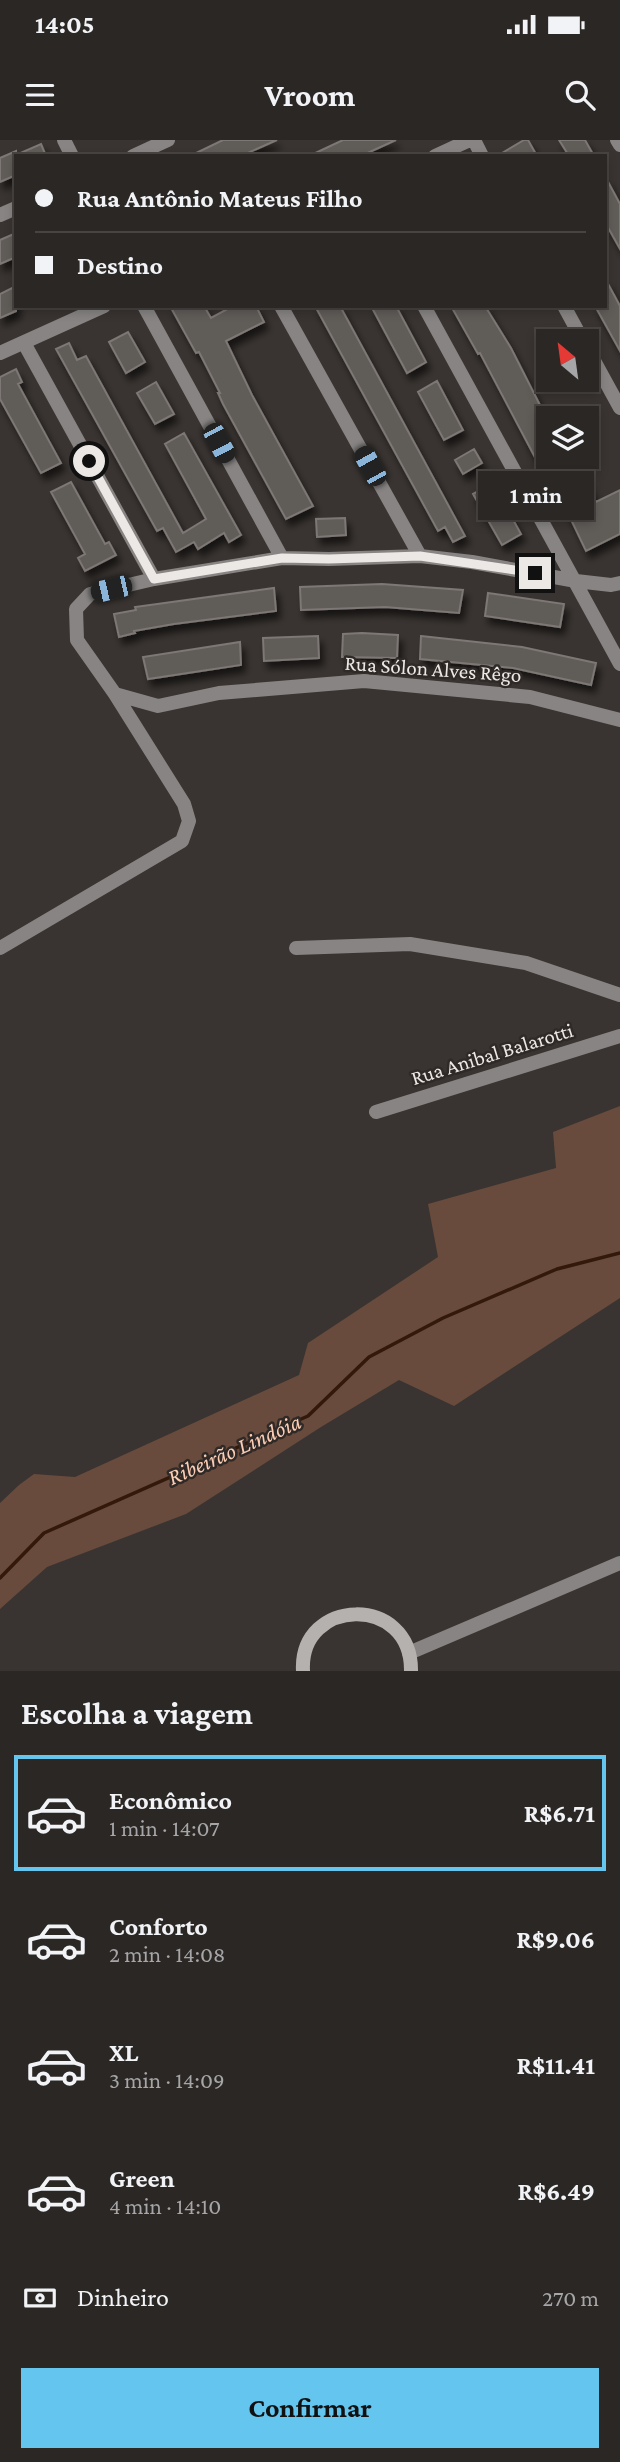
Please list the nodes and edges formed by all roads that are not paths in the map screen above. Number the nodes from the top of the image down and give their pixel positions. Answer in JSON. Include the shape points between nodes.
{"nodes":[{"id":1,"x":168,"y":140,"type":"edge"},
{"id":2,"x":472,"y":140,"type":"edge"},
{"id":3,"x":617,"y":140,"type":"edge"},
{"id":4,"x":620,"y":145,"type":"edge"},
{"id":5,"x":137,"y":154,"type":"edge"},
{"id":6,"x":440,"y":154,"type":"edge"},
{"id":7,"x":100,"y":308,"type":"edge"},
{"id":8,"x":145,"y":308,"type":"edge"},
{"id":9,"x":282,"y":308,"type":"edge"},
{"id":10,"x":425,"y":308,"type":"edge"},
{"id":11,"x":565,"y":308,"type":"edge"},
{"id":12,"x":576,"y":329,"type":"edge"},
{"id":13,"x":24,"y":343,"type":"junction"},
{"id":14,"x":0,"y":353,"type":"edge"},
{"id":15,"x":599,"y":370,"type":"edge"},
{"id":16,"x":620,"y":408,"type":"edge"},
{"id":17,"x":420,"y":556,"type":"junction"},
{"id":18,"x":282,"y":558,"type":"junction"},
{"id":19,"x":154,"y":579,"type":"junction"},
{"id":20,"x":576,"y":581,"type":"junction"},
{"id":21,"x":620,"y":583,"type":"edge"},
{"id":22,"x":620,"y":664,"type":"edge"},
{"id":23,"x":115,"y":694,"type":"junction"},
{"id":24,"x":620,"y":720,"type":"edge"},
{"id":25,"x":0,"y":948,"type":"edge"},
{"id":26,"x":296,"y":948,"type":"dead end"},
{"id":27,"x":620,"y":995,"type":"edge"},
{"id":28,"x":620,"y":1036,"type":"edge"},
{"id":29,"x":376,"y":1112,"type":"dead end"},
{"id":30,"x":620,"y":1563,"type":"edge"},
{"id":31,"x":410,"y":1653,"type":"junction"},
{"id":32,"x":301,"y":1671,"type":"edge"},
{"id":33,"x":411,"y":1671,"type":"edge"}],
"edges":[{"from":1,"to":5,"type":"street"},
{"from":2,"to":6,"type":"street"},
{"from":3,"to":4,"type":"street"},
{"from":7,"to":13,"type":"street"},
{"from":8,"to":18,"type":"street"},
{"from":9,"to":17,"type":"street"},
{"from":10,"to":20,"type":"street"},
{"from":11,"to":12,"type":"street"},
{"from":13,"to":14,"type":"street"},
{"from":13,"to":19,"type":"street"},
{"from":15,"to":16,"type":"street"},
{"from":17,"to":18,"type":"street"},
{"from":17,"to":20,"type":"street"},
{"from":18,"to":19,"type":"street"},
{"from":19,"to":23,"type":"street","via":[[90,594],[76,608],[77,640]]},
{"from":20,"to":21,"type":"street"},
{"from":20,"to":22,"type":"street"},
{"from":23,"to":24,"type":"street","name":"Rua Sólon Alves Rêgo","via":[[158,706],[219,693],[364,681],[530,697]]},
{"from":23,"to":25,"type":"street","via":[[184,804],[189,821],[182,841]]},
{"from":26,"to":27,"type":"street","via":[[410,944],[526,963]]},
{"from":28,"to":29,"type":"street","name":"Rua Anibal Balarotti"},
{"from":30,"to":31,"type":"street"},
{"from":31,"to":32,"type":"street","via":[[402,1636],[388,1623],[352,1613],[318,1629],[307,1644]]},
{"from":31,"to":33,"type":"street"}]}
